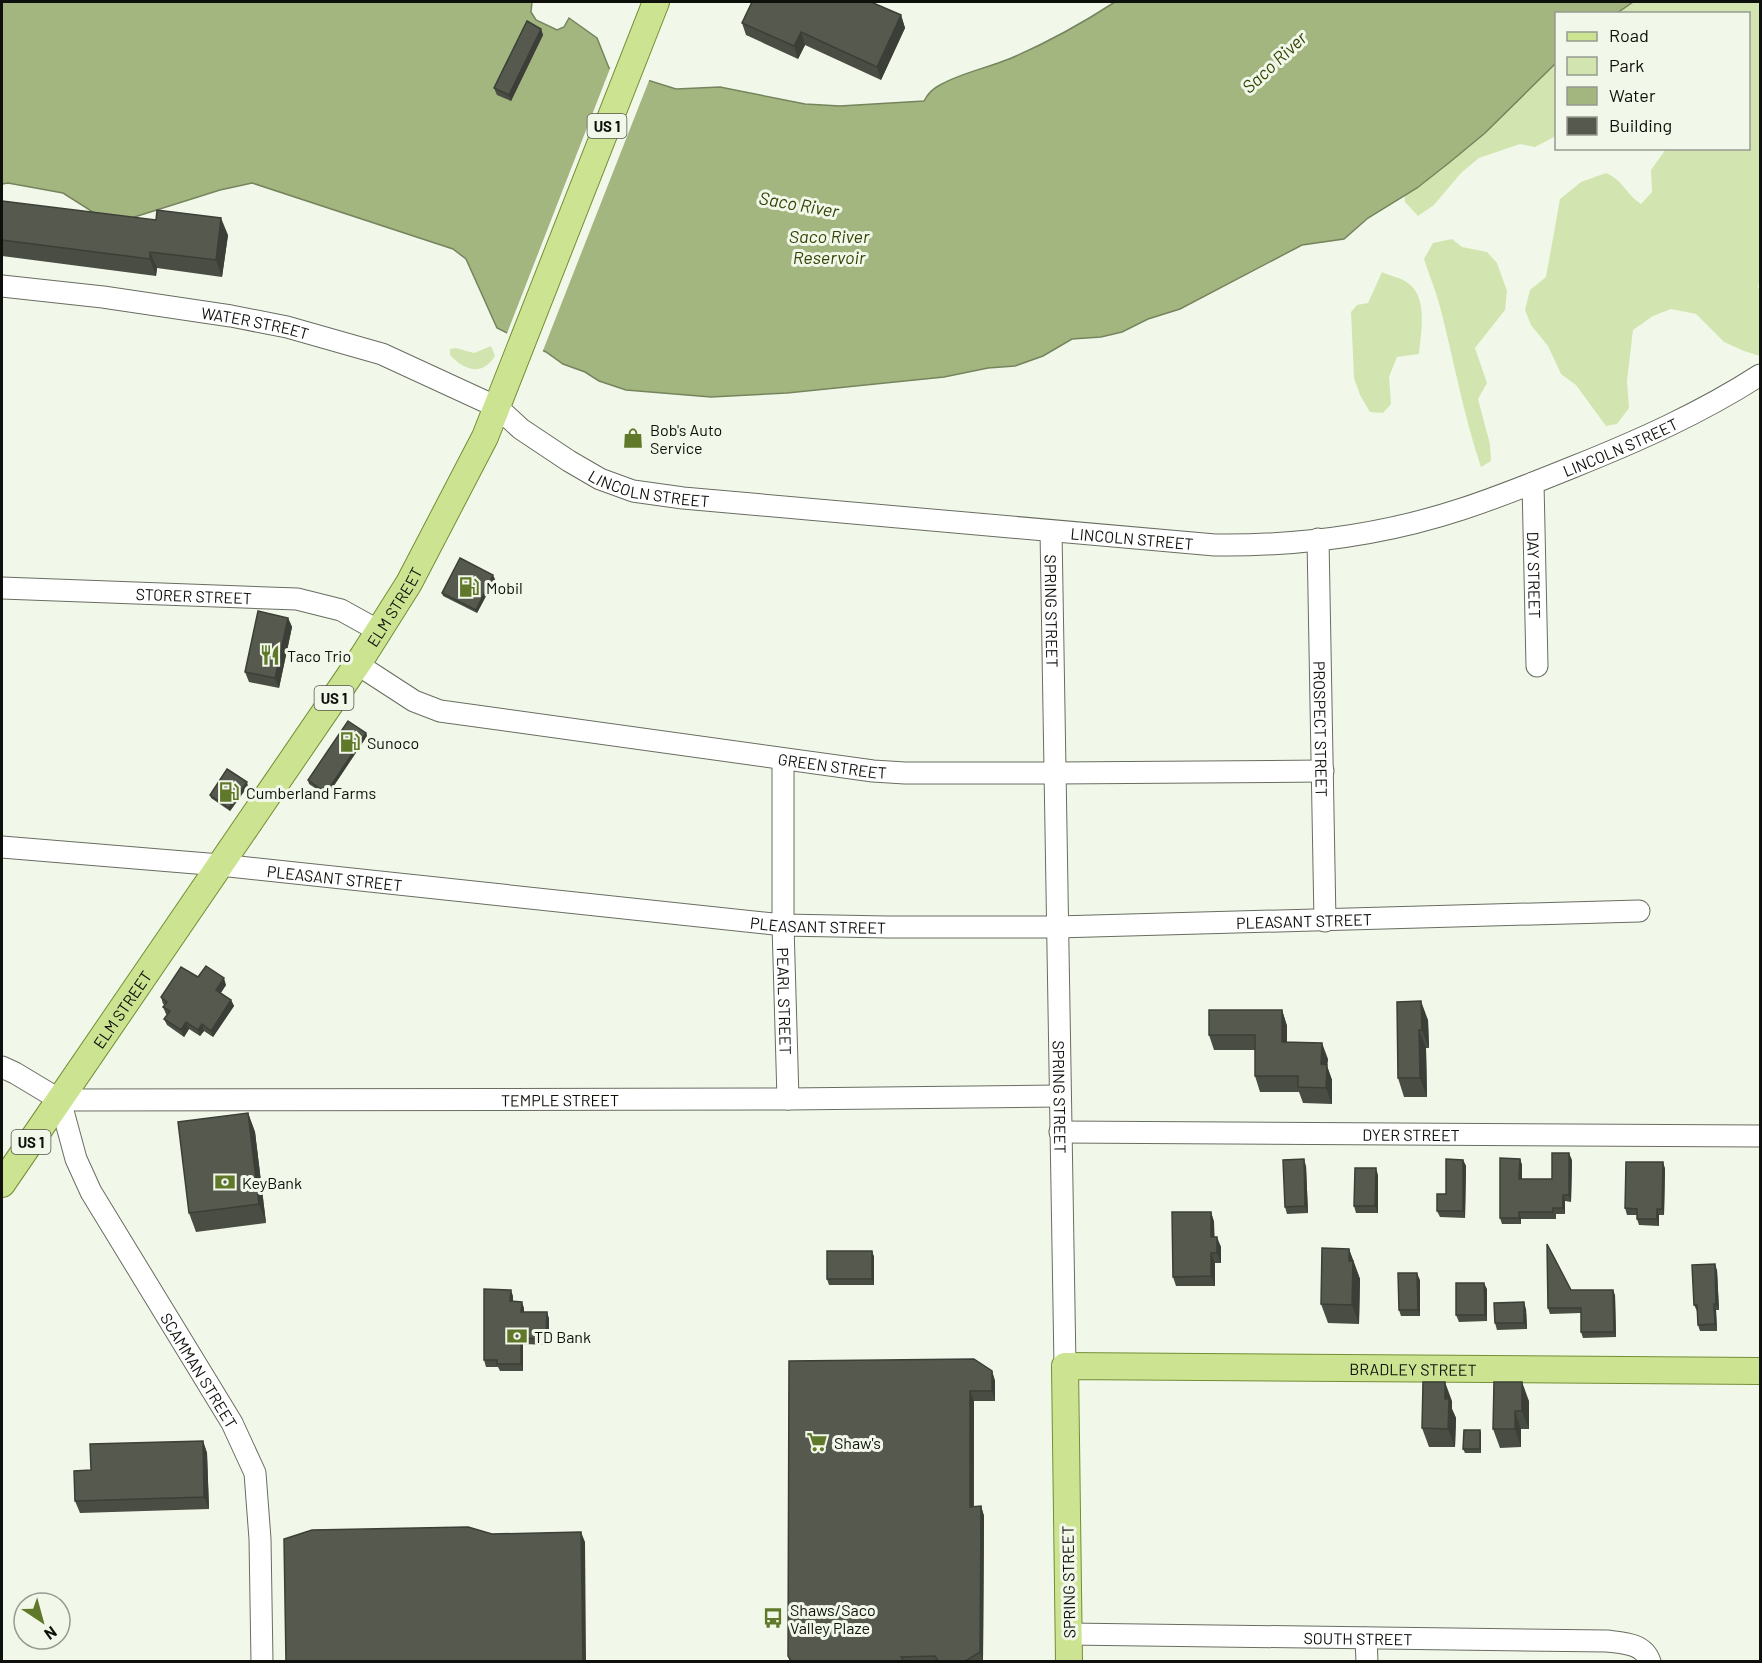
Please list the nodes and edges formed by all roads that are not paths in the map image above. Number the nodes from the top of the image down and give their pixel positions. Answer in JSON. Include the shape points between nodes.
{"nodes":[{"id":1,"x":652,"y":13,"type":"edge"},
{"id":2,"x":2,"y":286,"type":"edge"},
{"id":3,"x":1761,"y":375,"type":"edge"},
{"id":4,"x":497,"y":407,"type":"junction"},
{"id":5,"x":1533,"y":483,"type":"junction"},
{"id":6,"x":1051,"y":531,"type":"junction"},
{"id":7,"x":1318,"y":539,"type":"junction"},
{"id":8,"x":2,"y":588,"type":"edge"},
{"id":9,"x":380,"y":631,"type":"junction"},
{"id":10,"x":357,"y":664,"type":"junction"},
{"id":11,"x":1538,"y":666,"type":"dead end"},
{"id":12,"x":783,"y":759,"type":"junction"},
{"id":13,"x":1323,"y":771,"type":"junction"},
{"id":14,"x":1056,"y":773,"type":"junction"},
{"id":15,"x":2,"y":847,"type":"edge"},
{"id":16,"x":220,"y":865,"type":"junction"},
{"id":17,"x":1639,"y":911,"type":"dead end"},
{"id":18,"x":1325,"y":921,"type":"junction"},
{"id":19,"x":783,"y":925,"type":"junction"},
{"id":20,"x":1057,"y":927,"type":"junction"},
{"id":21,"x":2,"y":1067,"type":"edge"},
{"id":22,"x":1059,"y":1096,"type":"junction"},
{"id":23,"x":788,"y":1099,"type":"junction"},
{"id":24,"x":60,"y":1100,"type":"junction"},
{"id":25,"x":1060,"y":1132,"type":"junction"},
{"id":26,"x":1761,"y":1136,"type":"edge"},
{"id":27,"x":2,"y":1184,"type":"edge"},
{"id":28,"x":1065,"y":1366,"type":"junction"},
{"id":29,"x":1761,"y":1371,"type":"edge"},
{"id":30,"x":1068,"y":1634,"type":"junction"},
{"id":31,"x":1366,"y":1638,"type":"junction"},
{"id":32,"x":1648,"y":1656,"type":"edge"},
{"id":33,"x":262,"y":1662,"type":"edge"},
{"id":34,"x":1069,"y":1662,"type":"edge"},
{"id":35,"x":1367,"y":1662,"type":"edge"}],
"edges":[{"from":1,"to":4,"type":"main road","name":"ELM STREET","number":"US 1"},
{"from":2,"to":4,"type":"street","name":"WATER STREET","via":[[287,327],[382,354]]},
{"from":3,"to":5,"type":"street","name":"LINCOLN STREET","via":[[1696,413]]},
{"from":4,"to":6,"type":"street","name":"LINCOLN STREET","via":[[521,429],[586,472],[633,491]]},
{"from":4,"to":9,"type":"main road","name":"ELM STREET","number":"US 1","via":[[432,542]]},
{"from":5,"to":7,"type":"street","name":"LINCOLN STREET","via":[[1436,517],[1362,534]]},
{"from":5,"to":11,"type":"street","name":"DAY STREET"},
{"from":6,"to":7,"type":"street","name":"LINCOLN STREET","via":[[1215,545]]},
{"from":6,"to":14,"type":"street","name":"SPRING STREET"},
{"from":7,"to":13,"type":"street","name":"PROSPECT STREET"},
{"from":8,"to":9,"type":"street","name":"STORER STREET","via":[[297,599],[341,610]]},
{"from":9,"to":10,"type":"main road","name":"ELM STREET","number":"US 1"},
{"from":10,"to":12,"type":"street","name":"GREEN STREET","via":[[414,701],[440,711]]},
{"from":10,"to":16,"type":"main road","name":"ELM STREET","number":"US 1"},
{"from":12,"to":14,"type":"street","name":"GREEN STREET","via":[[896,772]]},
{"from":12,"to":19,"type":"street","name":"PEARL STREET"},
{"from":13,"to":14,"type":"street","name":"GREEN STREET"},
{"from":13,"to":18,"type":"street","name":"PROSPECT STREET"},
{"from":14,"to":20,"type":"street","name":"SPRING STREET"},
{"from":15,"to":16,"type":"street","name":"PLEASANT STREET"},
{"from":16,"to":19,"type":"street","name":"PLEASANT STREET"},
{"from":16,"to":24,"type":"main road","name":"ELM STREET","number":"US 1"},
{"from":17,"to":18,"type":"street","name":"PLEASANT STREET"},
{"from":18,"to":20,"type":"street","name":"PLEASANT STREET"},
{"from":19,"to":20,"type":"street","name":"PLEASANT STREET"},
{"from":19,"to":23,"type":"street","name":"PEARL STREET"},
{"from":20,"to":22,"type":"street","name":"SPRING STREET"},
{"from":21,"to":24,"type":"street"},
{"from":22,"to":23,"type":"street","name":"TEMPLE STREET"},
{"from":22,"to":25,"type":"street","name":"SPRING STREET"},
{"from":23,"to":24,"type":"street","name":"TEMPLE STREET"},
{"from":24,"to":27,"type":"main road","name":"ELM STREET","number":"US 1"},
{"from":24,"to":33,"type":"street","name":"SCAMMAN STREET","via":[[76,1160],[91,1192],[232,1423],[255,1473]]},
{"from":25,"to":26,"type":"street","name":"DYER STREET"},
{"from":25,"to":28,"type":"street","name":"SPRING STREET"},
{"from":28,"to":29,"type":"main road","name":"BRADLEY STREET"},
{"from":28,"to":30,"type":"main road","name":"SPRING STREET"},
{"from":30,"to":31,"type":"street","name":"SOUTH STREET"},
{"from":30,"to":34,"type":"main road","name":"SPRING STREET"},
{"from":31,"to":32,"type":"street","name":"SOUTH STREET","via":[[1607,1641],[1632,1645]]},
{"from":31,"to":35,"type":"street"}]}
